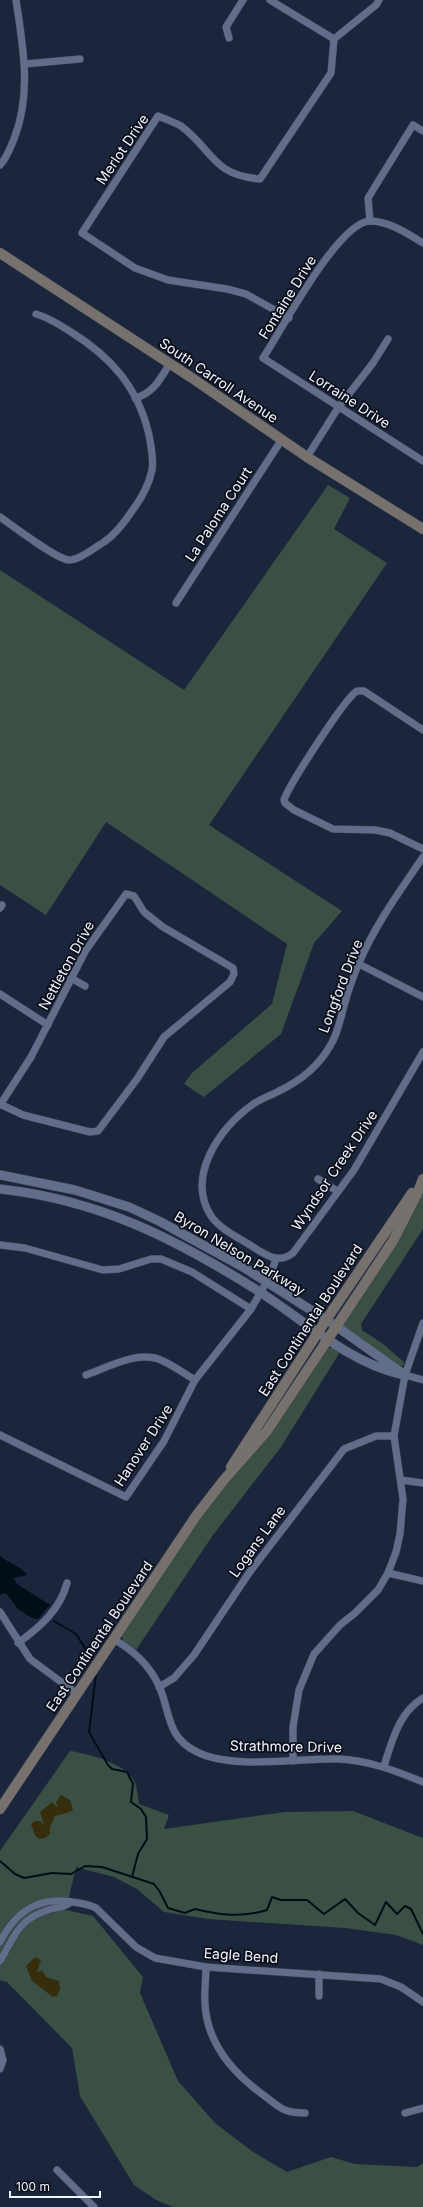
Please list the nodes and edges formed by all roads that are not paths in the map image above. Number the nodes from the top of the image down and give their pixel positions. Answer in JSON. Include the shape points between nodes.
{"nodes":[{"id":1,"x":16,"y":0,"type":"edge"},
{"id":2,"x":243,"y":0,"type":"edge"},
{"id":3,"x":270,"y":0,"type":"edge"},
{"id":4,"x":379,"y":0,"type":"edge"},
{"id":5,"x":229,"y":38,"type":"dead end"},
{"id":6,"x":334,"y":39,"type":"junction"},
{"id":7,"x":80,"y":59,"type":"dead end"},
{"id":8,"x":25,"y":64,"type":"junction"},
{"id":9,"x":423,"y":131,"type":"edge"},
{"id":10,"x":0,"y":166,"type":"edge"},
{"id":11,"x":370,"y":221,"type":"junction"},
{"id":12,"x":423,"y":243,"type":"edge"},
{"id":13,"x":0,"y":253,"type":"edge"},
{"id":14,"x":36,"y":314,"type":"dead end"},
{"id":15,"x":289,"y":318,"type":"junction"},
{"id":16,"x":388,"y":339,"type":"dead end"},
{"id":17,"x":263,"y":358,"type":"joint"},
{"id":18,"x":170,"y":364,"type":"junction"},
{"id":19,"x":135,"y":398,"type":"junction"},
{"id":20,"x":338,"y":408,"type":"junction"},
{"id":21,"x":282,"y":439,"type":"junction"},
{"id":22,"x":307,"y":457,"type":"junction"},
{"id":23,"x":423,"y":461,"type":"edge"},
{"id":24,"x":0,"y":517,"type":"edge"},
{"id":25,"x":423,"y":529,"type":"edge"},
{"id":26,"x":176,"y":602,"type":"dead end"},
{"id":27,"x":423,"y":730,"type":"edge"},
{"id":28,"x":423,"y":849,"type":"edge"},
{"id":29,"x":423,"y":857,"type":"edge"},
{"id":30,"x":359,"y":964,"type":"junction"},
{"id":31,"x":71,"y":978,"type":"junction"},
{"id":32,"x":85,"y":986,"type":"dead end"},
{"id":33,"x":0,"y":994,"type":"edge"},
{"id":34,"x":423,"y":997,"type":"edge"},
{"id":35,"x":48,"y":1025,"type":"junction"},
{"id":36,"x":423,"y":1052,"type":"edge"},
{"id":37,"x":0,"y":1104,"type":"edge"},
{"id":38,"x":0,"y":1175,"type":"edge"},
{"id":39,"x":423,"y":1176,"type":"edge"},
{"id":40,"x":318,"y":1179,"type":"dead end"},
{"id":41,"x":423,"y":1179,"type":"edge"},
{"id":42,"x":0,"y":1189,"type":"edge"},
{"id":43,"x":337,"y":1191,"type":"junction"},
{"id":44,"x":0,"y":1244,"type":"edge"},
{"id":45,"x":276,"y":1259,"type":"junction"},
{"id":46,"x":266,"y":1283,"type":"junction"},
{"id":47,"x":261,"y":1293,"type":"junction"},
{"id":48,"x":251,"y":1309,"type":"junction"},
{"id":49,"x":326,"y":1320,"type":"junction"},
{"id":50,"x":423,"y":1323,"type":"edge"},
{"id":51,"x":336,"y":1326,"type":"junction"},
{"id":52,"x":318,"y":1332,"type":"junction"},
{"id":53,"x":328,"y":1339,"type":"junction"},
{"id":54,"x":86,"y":1375,"type":"dead end"},
{"id":55,"x":405,"y":1375,"type":"junction"},
{"id":56,"x":195,"y":1380,"type":"junction"},
{"id":57,"x":423,"y":1380,"type":"edge"},
{"id":58,"x":0,"y":1435,"type":"edge"},
{"id":59,"x":394,"y":1436,"type":"junction"},
{"id":60,"x":401,"y":1480,"type":"junction"},
{"id":61,"x":223,"y":1481,"type":"junction"},
{"id":62,"x":423,"y":1483,"type":"edge"},
{"id":63,"x":388,"y":1573,"type":"junction"},
{"id":64,"x":423,"y":1581,"type":"edge"},
{"id":65,"x":66,"y":1583,"type":"dead end"},
{"id":66,"x":0,"y":1612,"type":"edge"},
{"id":67,"x":113,"y":1639,"type":"junction"},
{"id":68,"x":18,"y":1643,"type":"junction"},
{"id":69,"x":159,"y":1687,"type":"junction"},
{"id":70,"x":76,"y":1693,"type":"junction"},
{"id":71,"x":423,"y":1698,"type":"edge"},
{"id":72,"x":293,"y":1761,"type":"junction"},
{"id":73,"x":384,"y":1766,"type":"junction"},
{"id":74,"x":423,"y":1782,"type":"edge"},
{"id":75,"x":0,"y":1809,"type":"edge"},
{"id":76,"x":70,"y":1902,"type":"junction"},
{"id":77,"x":0,"y":1942,"type":"edge"},
{"id":78,"x":0,"y":1961,"type":"edge"},
{"id":79,"x":206,"y":1967,"type":"junction"},
{"id":80,"x":318,"y":1974,"type":"junction"},
{"id":81,"x":319,"y":1996,"type":"dead end"},
{"id":82,"x":423,"y":2002,"type":"edge"},
{"id":83,"x":0,"y":2049,"type":"edge"},
{"id":84,"x":0,"y":2068,"type":"edge"},
{"id":85,"x":423,"y":2108,"type":"edge"},
{"id":86,"x":305,"y":2113,"type":"dead end"},
{"id":87,"x":405,"y":2113,"type":"dead end"},
{"id":88,"x":57,"y":2170,"type":"dead end"},
{"id":89,"x":94,"y":2207,"type":"edge"}],
"edges":[{"from":1,"to":8,"type":"street"},
{"from":2,"to":5,"type":"street","via":[[226,27]]},
{"from":3,"to":6,"type":"street"},
{"from":4,"to":6,"type":"street"},
{"from":6,"to":15,"type":"street","name":"Merlot Drive","via":[[331,73],[260,179],[234,174],[219,166],[180,125],[158,116],[82,234],[136,268],[168,280],[246,294]]},
{"from":7,"to":8,"type":"street"},
{"from":8,"to":10,"type":"street","via":[[23,106],[10,150]]},
{"from":9,"to":11,"type":"street","via":[[413,125],[368,198]]},
{"from":11,"to":12,"type":"street","via":[[390,225]]},
{"from":11,"to":15,"type":"street","name":"Fontaine Drive","via":[[356,225],[319,266]]},
{"from":13,"to":18,"type":"main road","name":"South Carroll Avenue"},
{"from":14,"to":19,"type":"street","via":[[48,318],[101,352],[120,373]]},
{"from":15,"to":17,"type":"street","name":"Fontaine Drive"},
{"from":16,"to":20,"type":"street","via":[[374,364]]},
{"from":17,"to":20,"type":"street","name":"Lorraine Drive"},
{"from":18,"to":19,"type":"street","via":[[152,391]]},
{"from":18,"to":21,"type":"main road","name":"South Carroll Avenue"},
{"from":19,"to":24,"type":"street","via":[[146,424],[152,453],[150,479],[140,500],[111,537],[75,559],[61,557]]},
{"from":20,"to":22,"type":"street"},
{"from":20,"to":23,"type":"street","name":"Lorraine Drive"},
{"from":21,"to":22,"type":"main road","name":"South Carroll Avenue"},
{"from":21,"to":26,"type":"street","name":"La Paloma Court"},
{"from":22,"to":25,"type":"main road","name":"South Carroll Avenue"},
{"from":27,"to":28,"type":"street","via":[[364,692],[357,691],[334,720],[284,800],[294,810],[333,829],[390,833]]},
{"from":29,"to":30,"type":"street","name":"Longford Drive","via":[[389,908]]},
{"from":30,"to":34,"type":"street"},
{"from":30,"to":45,"type":"street","name":"Longford Drive","via":[[338,1031],[321,1059],[304,1076],[257,1101],[239,1115],[217,1142],[206,1164],[202,1188],[211,1216],[228,1231]]},
{"from":31,"to":32,"type":"street"},
{"from":31,"to":35,"type":"street","name":"Nettleton Drive"},
{"from":31,"to":37,"type":"street","name":"Nettleton Drive","via":[[97,932],[126,894],[134,896],[144,912],[163,927],[234,970],[230,982],[164,1037],[137,1079],[98,1131],[90,1132],[23,1115]]},
{"from":33,"to":35,"type":"street"},
{"from":35,"to":37,"type":"street","name":"Nettleton Drive"},
{"from":36,"to":43,"type":"street","name":"Wyndsor Creek Drive","via":[[354,1170]]},
{"from":38,"to":46,"type":"street","name":"Byron Nelson Parkway","via":[[76,1190],[129,1207],[179,1231]]},
{"from":39,"to":49,"type":"main road","name":"East Continental Boulevard"},
{"from":40,"to":43,"type":"street"},
{"from":41,"to":51,"type":"main road","name":"East Continental Boulevard","via":[[393,1241]]},
{"from":42,"to":47,"type":"street","name":"Byron Nelson Parkway","via":[[66,1200],[136,1224],[174,1241]]},
{"from":43,"to":45,"type":"street","name":"Wyndsor Creek Drive","via":[[293,1253],[287,1258]]},
{"from":44,"to":48,"type":"street","via":[[32,1250],[103,1270],[161,1259],[192,1272]]},
{"from":45,"to":46,"type":"street"},
{"from":46,"to":47,"type":"street"},
{"from":46,"to":49,"type":"street","name":"Byron Nelson Parkway"},
{"from":47,"to":48,"type":"street","name":"Hanover Drive"},
{"from":47,"to":52,"type":"street","name":"Byron Nelson Parkway"},
{"from":48,"to":56,"type":"street","name":"Hanover Drive"},
{"from":49,"to":51,"type":"street","name":"Byron Nelson Parkway"},
{"from":49,"to":52,"type":"main road","name":"East Continental Boulevard"},
{"from":50,"to":55,"type":"street"},
{"from":51,"to":53,"type":"main road","name":"East Continental Boulevard"},
{"from":51,"to":55,"type":"street","name":"Byron Nelson Parkway"},
{"from":52,"to":53,"type":"street","name":"Byron Nelson Parkway"},
{"from":52,"to":61,"type":"main road","name":"East Continental Boulevard"},
{"from":53,"to":55,"type":"street","name":"Byron Nelson Parkway","via":[[379,1369]]},
{"from":53,"to":61,"type":"main road","name":"East Continental Boulevard","via":[[267,1431]]},
{"from":54,"to":56,"type":"street","via":[[126,1360],[151,1357],[162,1360]]},
{"from":55,"to":57,"type":"street","name":"Byron Nelson Parkway"},
{"from":55,"to":59,"type":"street"},
{"from":56,"to":58,"type":"street","name":"Hanover Drive","via":[[164,1441],[126,1497]]},
{"from":59,"to":60,"type":"street"},
{"from":59,"to":69,"type":"street","name":"Logans Lane","via":[[376,1436],[344,1449],[249,1573],[194,1655],[174,1678]]},
{"from":60,"to":62,"type":"street"},
{"from":60,"to":63,"type":"street","via":[[403,1499],[400,1534]]},
{"from":61,"to":67,"type":"main road","name":"East Continental Boulevard","via":[[196,1516]]},
{"from":63,"to":64,"type":"street"},
{"from":63,"to":72,"type":"street","via":[[378,1590],[340,1625],[314,1654],[296,1702]]},
{"from":65,"to":68,"type":"street","via":[[60,1602],[53,1613]]},
{"from":66,"to":68,"type":"street"},
{"from":67,"to":69,"type":"street","name":"Strathmore Drive","via":[[136,1654]]},
{"from":67,"to":70,"type":"main road","name":"East Continental Boulevard"},
{"from":68,"to":70,"type":"street","via":[[41,1669]]},
{"from":69,"to":72,"type":"street","name":"Strathmore Drive","via":[[168,1720],[176,1737],[196,1751],[213,1757],[250,1761]]},
{"from":70,"to":75,"type":"main road","name":"East Continental Boulevard"},
{"from":71,"to":73,"type":"street","via":[[409,1709],[399,1724]]},
{"from":72,"to":73,"type":"street","name":"Strathmore Drive","via":[[340,1759]]},
{"from":73,"to":74,"type":"street","name":"Strathmore Drive"},
{"from":76,"to":77,"type":"street","name":"Eagle Bend","via":[[66,1899],[46,1900],[26,1911],[10,1926]]},
{"from":76,"to":78,"type":"street","name":"Eagle Bend","via":[[64,1908],[49,1909],[28,1920],[13,1935]]},
{"from":76,"to":79,"type":"street","name":"Eagle Bend","via":[[96,1908],[136,1947],[155,1958]]},
{"from":79,"to":80,"type":"street","name":"Eagle Bend"},
{"from":79,"to":86,"type":"street","via":[[207,2017],[214,2040],[227,2062],[247,2083],[288,2113]]},
{"from":80,"to":81,"type":"street"},
{"from":80,"to":82,"type":"street","name":"Eagle Bend","via":[[381,1979],[401,1987]]},
{"from":83,"to":84,"type":"street","via":[[3,2060]]},
{"from":85,"to":87,"type":"street"},
{"from":88,"to":89,"type":"street"}]}
